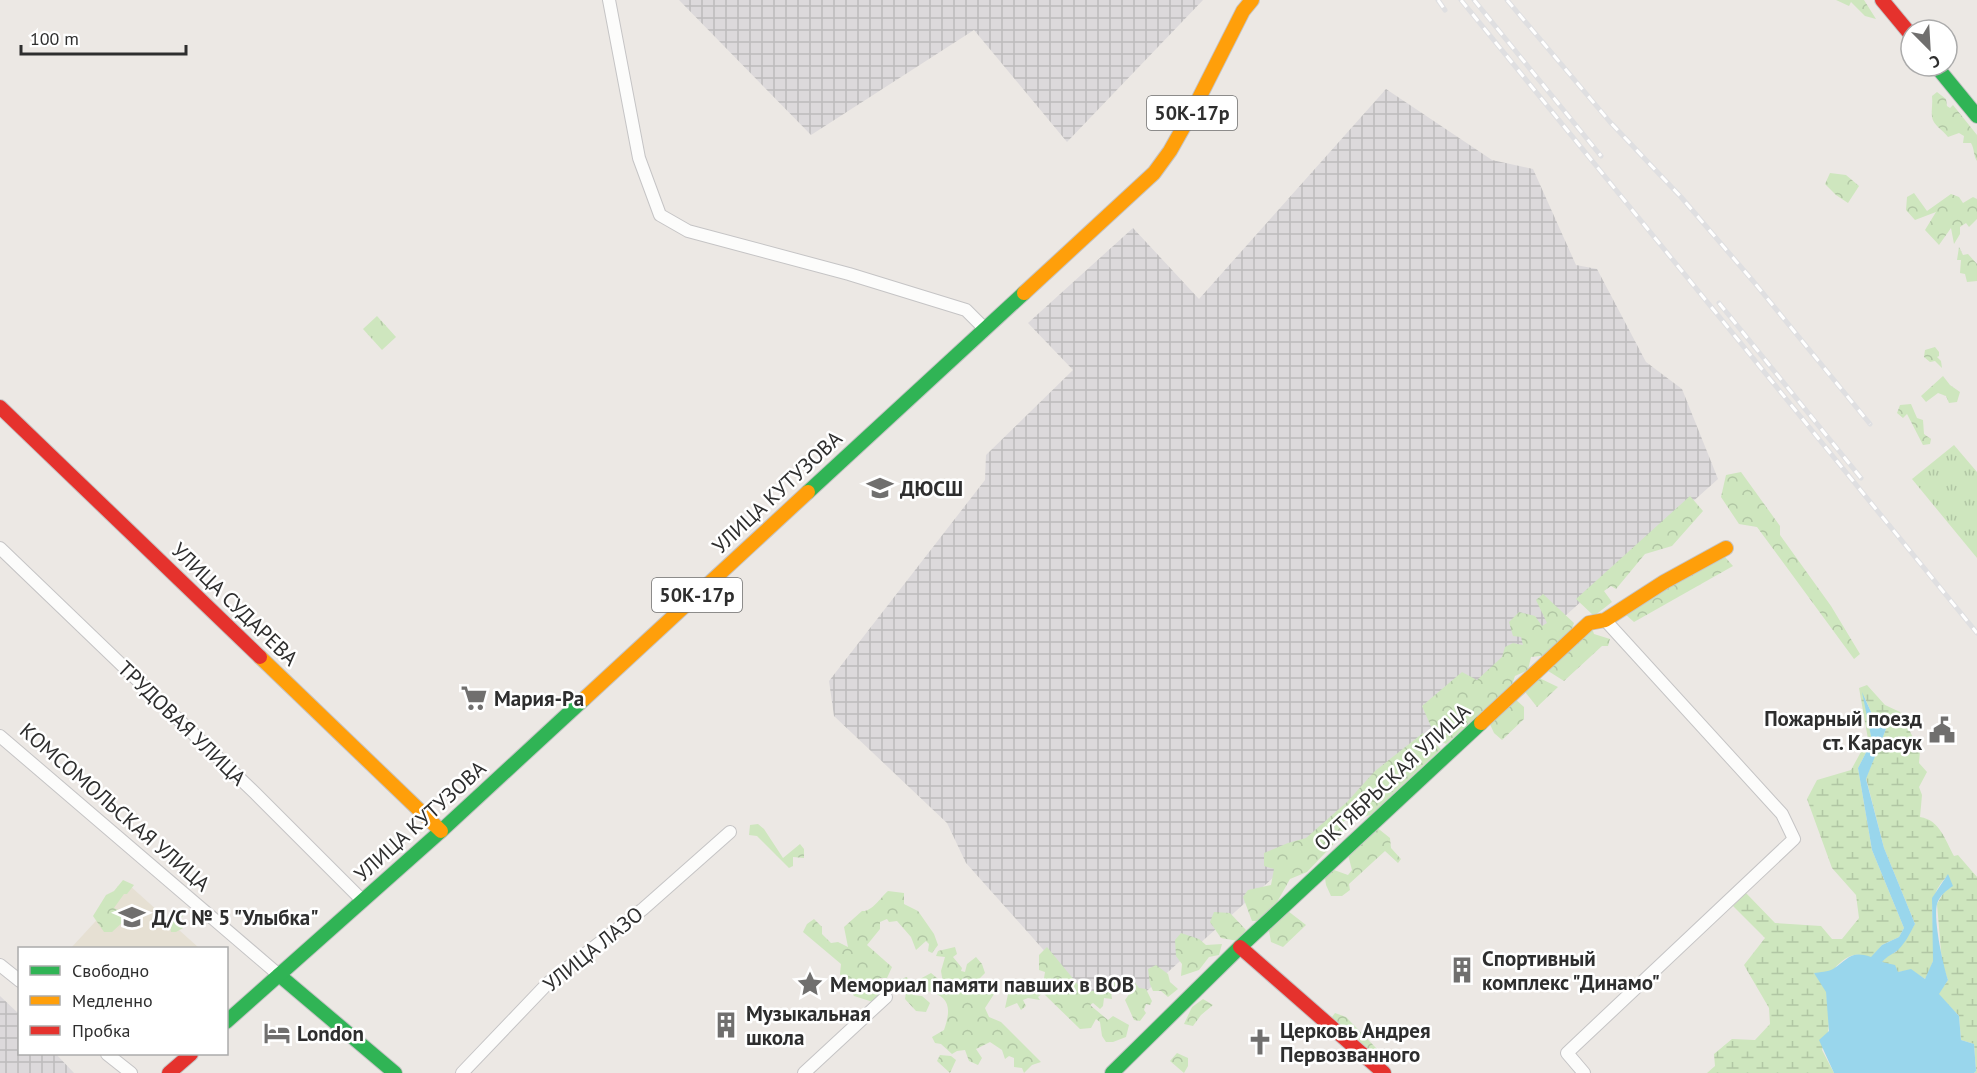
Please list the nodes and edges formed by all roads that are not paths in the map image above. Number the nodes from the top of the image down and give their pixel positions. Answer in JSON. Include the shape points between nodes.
{"nodes":[{"id":1,"x":609,"y":0,"type":"edge"},
{"id":2,"x":1252,"y":0,"type":"edge"},
{"id":3,"x":1882,"y":0,"type":"edge"},
{"id":4,"x":1899,"y":21,"type":"edge"},
{"id":5,"x":1946,"y":78,"type":"edge"},
{"id":6,"x":1977,"y":116,"type":"edge"},
{"id":7,"x":985,"y":329,"type":"junction"},
{"id":8,"x":0,"y":407,"type":"edge"},
{"id":9,"x":0,"y":548,"type":"edge"},
{"id":10,"x":1726,"y":548,"type":"dead end"},
{"id":11,"x":1605,"y":620,"type":"junction"},
{"id":12,"x":0,"y":736,"type":"edge"},
{"id":13,"x":441,"y":831,"type":"junction"},
{"id":14,"x":730,"y":832,"type":"dead end"},
{"id":15,"x":363,"y":901,"type":"junction"},
{"id":16,"x":1240,"y":947,"type":"junction"},
{"id":17,"x":0,"y":965,"type":"edge"},
{"id":18,"x":279,"y":975,"type":"junction"},
{"id":19,"x":18,"y":979,"type":"edge"},
{"id":20,"x":886,"y":997,"type":"dead end"},
{"id":21,"x":228,"y":1020,"type":"edge"},
{"id":22,"x":109,"y":1055,"type":"edge"},
{"id":23,"x":189,"y":1055,"type":"edge"},
{"id":24,"x":131,"y":1073,"type":"edge"},
{"id":25,"x":169,"y":1073,"type":"edge"},
{"id":26,"x":395,"y":1073,"type":"edge"},
{"id":27,"x":462,"y":1073,"type":"edge"},
{"id":28,"x":804,"y":1073,"type":"edge"},
{"id":29,"x":1112,"y":1073,"type":"edge"},
{"id":30,"x":1384,"y":1073,"type":"edge"},
{"id":31,"x":1584,"y":1073,"type":"edge"}],
"edges":[{"from":1,"to":7,"type":"street","via":[[639,158],[660,215],[688,231],[966,310]]},
{"from":2,"to":7,"type":"street","name":"УЛИЦА КУТУЗОВА","number":"50К-17р","via":[[1170,151],[1154,173]]},
{"from":3,"to":4,"type":"street"},
{"from":5,"to":6,"type":"street"},
{"from":7,"to":13,"type":"street","name":"УЛИЦА КУТУЗОВА","number":"50К-17р"},
{"from":8,"to":13,"type":"street","name":"УЛИЦА СУДАРЕВА"},
{"from":9,"to":15,"type":"street","name":"ТРУДОВАЯ УЛИЦА"},
{"from":10,"to":11,"type":"street","name":"ОКТЯБРЬСКАЯ УЛИЦА"},
{"from":11,"to":16,"type":"street","name":"ОКТЯБРЬСКАЯ УЛИЦА","via":[[1589,623]]},
{"from":11,"to":31,"type":"street","via":[[1782,814],[1794,839],[1567,1053]]},
{"from":12,"to":18,"type":"street","name":"КОМСОМОЛЬСКАЯ УЛИЦА"},
{"from":13,"to":15,"type":"street","name":"УЛИЦА КУТУЗОВА","number":"50К-17р"},
{"from":14,"to":27,"type":"street","name":"УЛИЦА ЛАЗО","via":[[643,909],[548,983]]},
{"from":15,"to":18,"type":"street","name":"УЛИЦА КУТУЗОВА","number":"50К-17р"},
{"from":16,"to":29,"type":"street","name":"ОКТЯБРЬСКАЯ УЛИЦА"},
{"from":16,"to":30,"type":"street"},
{"from":17,"to":19,"type":"street"},
{"from":18,"to":21,"type":"street","name":"УЛИЦА КУТУЗОВА","number":"50К-17р"},
{"from":18,"to":26,"type":"street","name":"КОМСОМОЛЬСКАЯ УЛИЦА"},
{"from":20,"to":28,"type":"street"},
{"from":22,"to":24,"type":"street"},
{"from":23,"to":25,"type":"street"}]}
